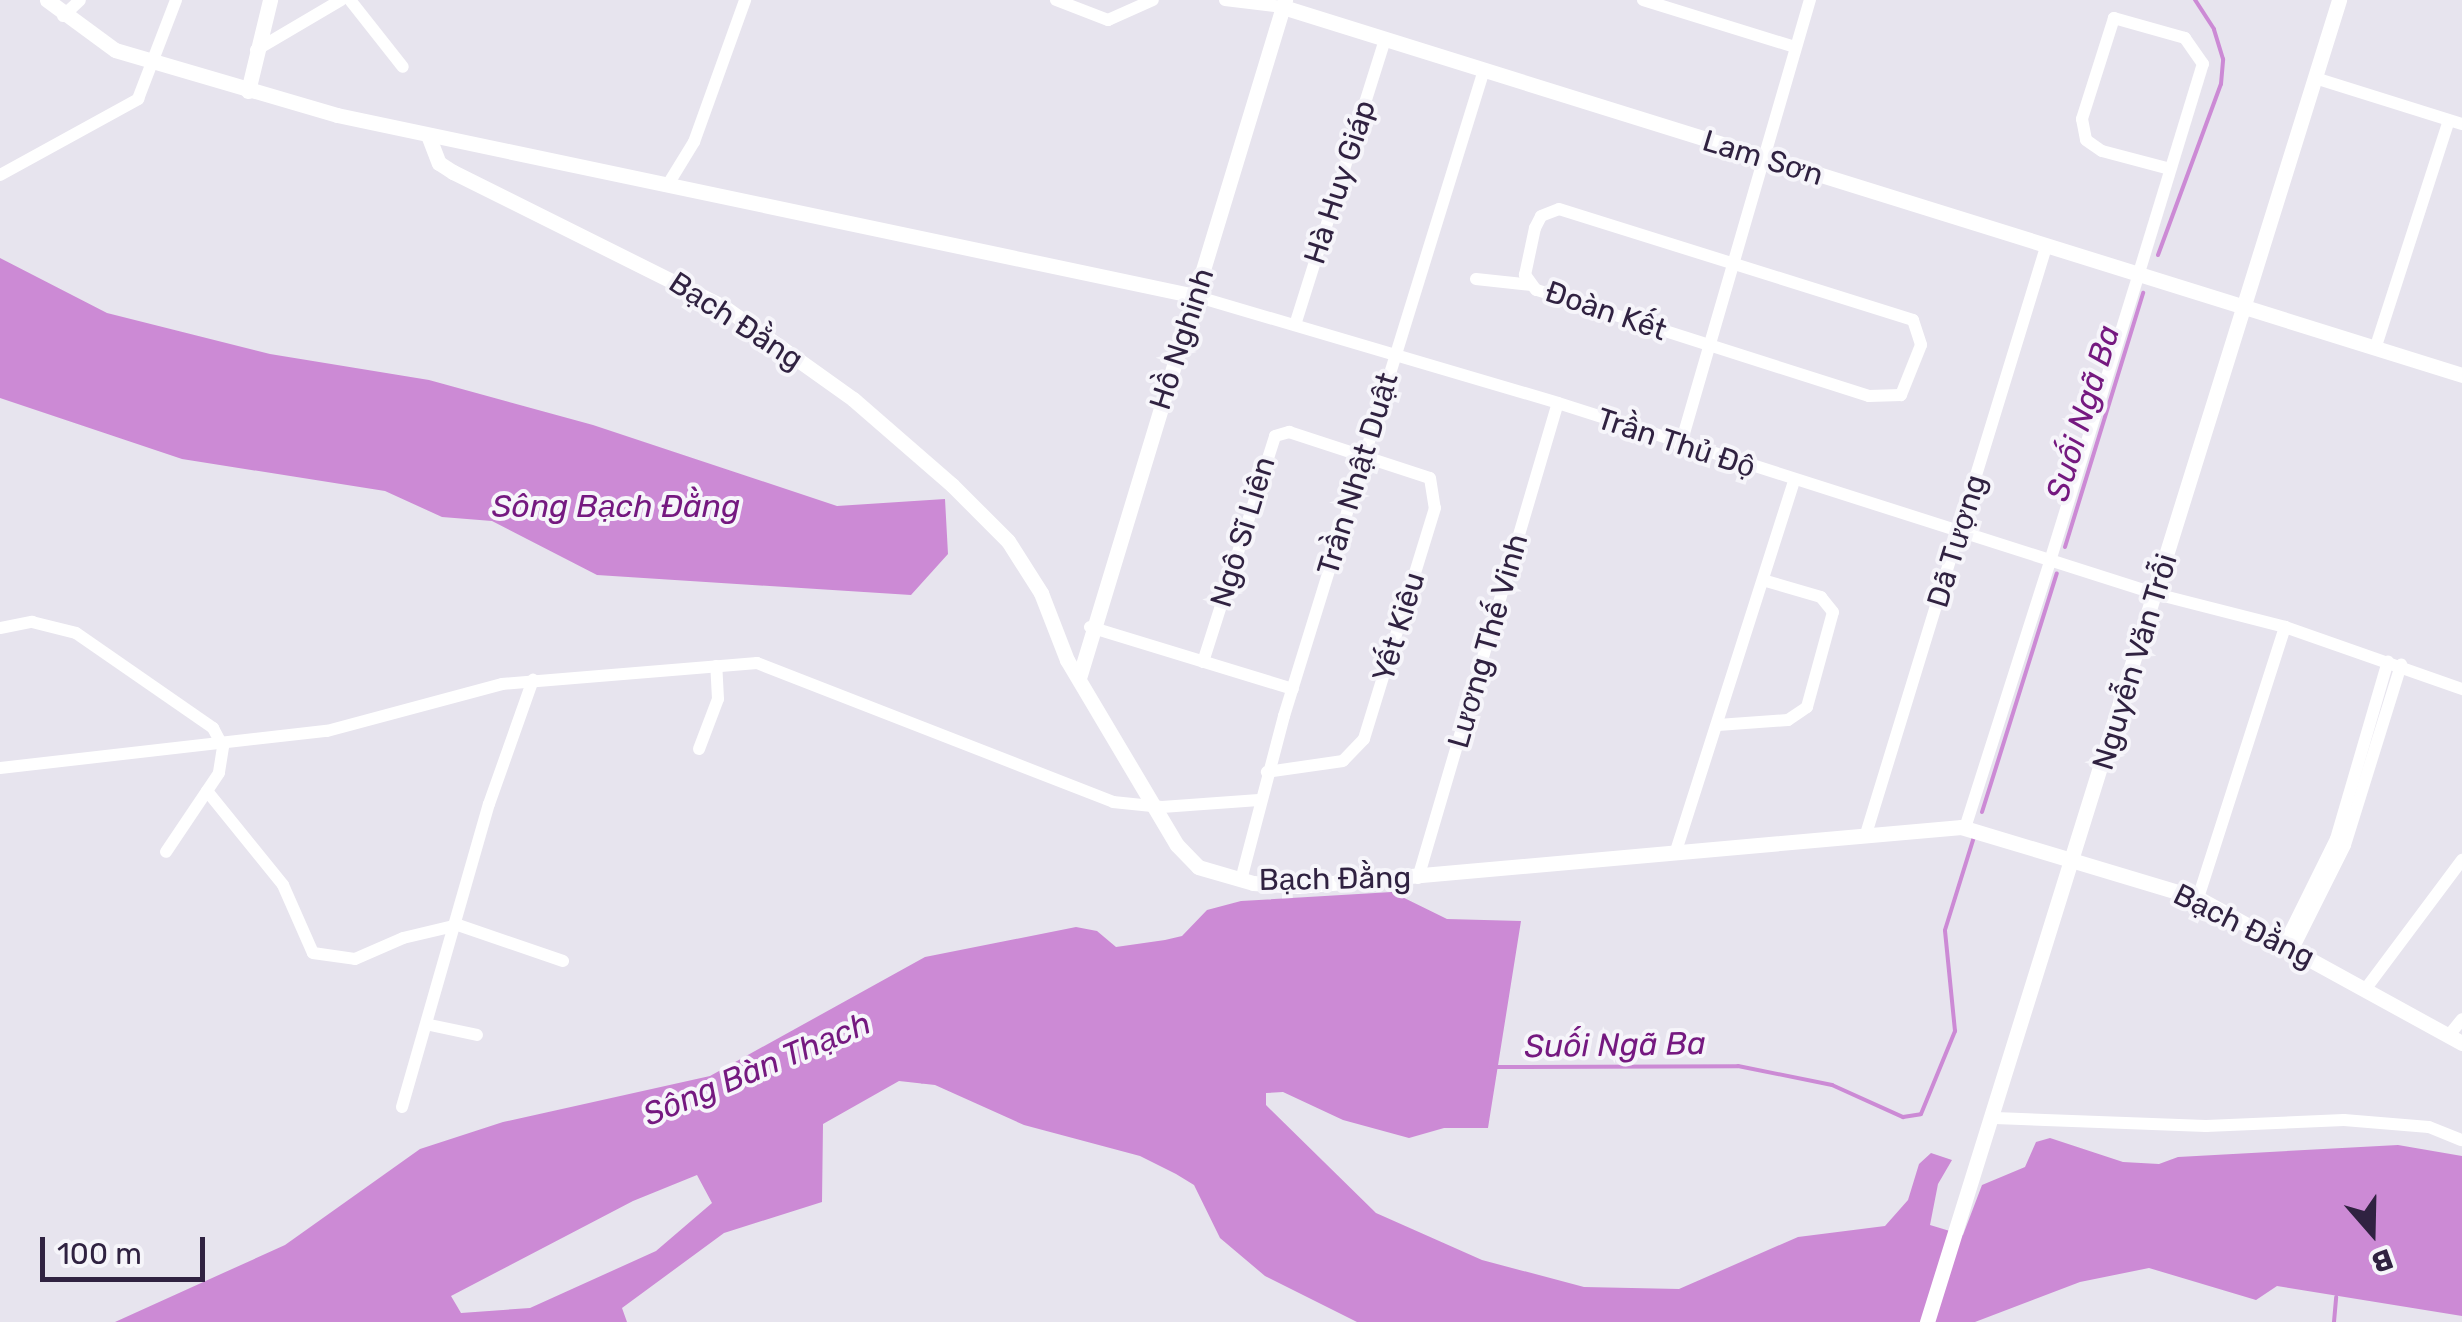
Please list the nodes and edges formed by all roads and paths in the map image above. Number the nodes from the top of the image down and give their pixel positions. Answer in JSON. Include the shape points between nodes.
{"nodes":[{"id":1,"x":46,"y":0,"type":"edge"},
{"id":2,"x":80,"y":0,"type":"edge"},
{"id":3,"x":176,"y":0,"type":"edge"},
{"id":4,"x":270,"y":0,"type":"edge"},
{"id":5,"x":340,"y":0,"type":"edge"},
{"id":6,"x":350,"y":0,"type":"edge"},
{"id":7,"x":746,"y":0,"type":"edge"},
{"id":8,"x":1056,"y":0,"type":"edge"},
{"id":9,"x":1153,"y":0,"type":"edge"},
{"id":10,"x":1225,"y":0,"type":"edge"},
{"id":11,"x":1643,"y":0,"type":"edge"},
{"id":12,"x":1810,"y":0,"type":"edge"},
{"id":13,"x":2339,"y":0,"type":"edge"},
{"id":14,"x":1284,"y":4,"type":"edge"},
{"id":15,"x":64,"y":16,"type":"junction"},
{"id":16,"x":1385,"y":39,"type":"junction"},
{"id":17,"x":1794,"y":46,"type":"junction"},
{"id":18,"x":256,"y":50,"type":"junction"},
{"id":19,"x":155,"y":64,"type":"junction"},
{"id":20,"x":403,"y":67,"type":"dead end"},
{"id":21,"x":1484,"y":70,"type":"junction"},
{"id":22,"x":2315,"y":78,"type":"junction"},
{"id":23,"x":248,"y":91,"type":"junction"},
{"id":24,"x":2456,"y":122,"type":"edge"},
{"id":25,"x":428,"y":135,"type":"junction"},
{"id":26,"x":1763,"y":158,"type":"junction"},
{"id":27,"x":2170,"y":169,"type":"junction"},
{"id":28,"x":0,"y":174,"type":"edge"},
{"id":29,"x":667,"y":186,"type":"junction"},
{"id":30,"x":2046,"y":247,"type":"junction"},
{"id":31,"x":1732,"y":266,"type":"junction"},
{"id":32,"x":2138,"y":276,"type":"junction"},
{"id":33,"x":1476,"y":279,"type":"dead end"},
{"id":34,"x":1532,"y":285,"type":"junction"},
{"id":35,"x":1196,"y":296,"type":"junction"},
{"id":36,"x":2244,"y":309,"type":"junction"},
{"id":37,"x":1294,"y":325,"type":"junction"},
{"id":38,"x":1709,"y":345,"type":"junction"},
{"id":39,"x":2376,"y":346,"type":"junction"},
{"id":40,"x":1394,"y":354,"type":"junction"},
{"id":41,"x":2462,"y":374,"type":"edge"},
{"id":42,"x":1558,"y":403,"type":"junction"},
{"id":43,"x":1680,"y":446,"type":"junction"},
{"id":44,"x":1365,"y":455,"type":"junction"},
{"id":45,"x":1794,"y":482,"type":"junction"},
{"id":46,"x":1959,"y":533,"type":"junction"},
{"id":47,"x":2050,"y":561,"type":"junction"},
{"id":48,"x":1762,"y":580,"type":"junction"},
{"id":49,"x":2156,"y":594,"type":"junction"},
{"id":50,"x":1090,"y":627,"type":"junction"},
{"id":51,"x":0,"y":628,"type":"edge"},
{"id":52,"x":2285,"y":628,"type":"junction"},
{"id":53,"x":1203,"y":662,"type":"junction"},
{"id":54,"x":2394,"y":663,"type":"junction"},
{"id":55,"x":716,"y":666,"type":"junction"},
{"id":56,"x":1079,"y":678,"type":"junction"},
{"id":57,"x":533,"y":680,"type":"junction"},
{"id":58,"x":1293,"y":688,"type":"junction"},
{"id":59,"x":2462,"y":688,"type":"edge"},
{"id":60,"x":1718,"y":725,"type":"junction"},
{"id":61,"x":223,"y":747,"type":"junction"},
{"id":62,"x":699,"y":749,"type":"dead end"},
{"id":63,"x":0,"y":768,"type":"edge"},
{"id":64,"x":1268,"y":772,"type":"junction"},
{"id":65,"x":206,"y":791,"type":"junction"},
{"id":66,"x":1259,"y":800,"type":"junction"},
{"id":67,"x":1157,"y":807,"type":"junction"},
{"id":68,"x":1965,"y":828,"type":"junction"},
{"id":69,"x":1866,"y":834,"type":"junction"},
{"id":70,"x":166,"y":852,"type":"dead end"},
{"id":71,"x":1675,"y":854,"type":"junction"},
{"id":72,"x":2074,"y":860,"type":"junction"},
{"id":73,"x":2462,"y":860,"type":"edge"},
{"id":74,"x":1418,"y":878,"type":"junction"},
{"id":75,"x":1241,"y":880,"type":"junction"},
{"id":76,"x":2198,"y":898,"type":"junction"},
{"id":77,"x":458,"y":925,"type":"junction"},
{"id":78,"x":2288,"y":947,"type":"junction"},
{"id":79,"x":563,"y":961,"type":"dead end"},
{"id":80,"x":2367,"y":987,"type":"junction"},
{"id":81,"x":2462,"y":1019,"type":"edge"},
{"id":82,"x":430,"y":1024,"type":"junction"},
{"id":83,"x":477,"y":1035,"type":"dead end"},
{"id":84,"x":2459,"y":1040,"type":"edge"},
{"id":85,"x":402,"y":1108,"type":"dead end"},
{"id":86,"x":1994,"y":1118,"type":"junction"},
{"id":87,"x":2462,"y":1140,"type":"edge"},
{"id":88,"x":1927,"y":1322,"type":"edge"}],
"edges":[{"from":1,"to":15,"type":"street"},
{"from":2,"to":15,"type":"street"},
{"from":3,"to":19,"type":"street"},
{"from":4,"to":18,"type":"street"},
{"from":5,"to":18,"type":"street"},
{"from":6,"to":20,"type":"street"},
{"from":7,"to":29,"type":"street","via":[[694,142]]},
{"from":8,"to":9,"type":"street","via":[[1108,20]]},
{"from":10,"to":14,"type":"street"},
{"from":11,"to":17,"type":"street"},
{"from":12,"to":17,"type":"street"},
{"from":13,"to":22,"type":"street","name":"Nguyễn Văn Trỗi"},
{"from":14,"to":16,"type":"street","name":"Lam Sơn"},
{"from":14,"to":35,"type":"street","name":"Hồ Nghinh"},
{"from":15,"to":19,"type":"street","via":[[115,50]]},
{"from":16,"to":21,"type":"street","name":"Lam Sơn"},
{"from":16,"to":37,"type":"street","name":"Hà Huy Giáp"},
{"from":17,"to":26,"type":"street"},
{"from":18,"to":23,"type":"street"},
{"from":19,"to":23,"type":"street"},
{"from":19,"to":28,"type":"street","via":[[138,100]]},
{"from":21,"to":26,"type":"street","name":"Lam Sơn"},
{"from":21,"to":40,"type":"street","name":"Trần Nhật Duật"},
{"from":22,"to":24,"type":"street"},
{"from":22,"to":36,"type":"street","name":"Nguyễn Văn Trỗi"},
{"from":23,"to":25,"type":"street"},
{"from":24,"to":39,"type":"street"},
{"from":25,"to":29,"type":"street"},
{"from":25,"to":56,"type":"street","name":"Bạch Đằng","via":[[439,163],[453,172],[724,306],[853,399],[1008,541],[1041,592]]},
{"from":26,"to":30,"type":"street","name":"Lam Sơn"},
{"from":26,"to":31,"type":"street"},
{"from":27,"to":27,"type":"street","via":[[2202,64],[2198,50],[2161,28],[2114,18],[2082,119],[2086,140],[2102,151]]},
{"from":27,"to":32,"type":"street"},
{"from":29,"to":35,"type":"street"},
{"from":30,"to":32,"type":"street","name":"Lam Sơn"},
{"from":30,"to":46,"type":"street","name":"Dã Tượng"},
{"from":31,"to":34,"type":"street","name":"Đoàn Kết","via":[[1559,209],[1541,216],[1535,228],[1525,262]]},
{"from":31,"to":38,"type":"street"},
{"from":31,"to":38,"type":"street","name":"Đoàn Kết","via":[[1913,320],[1921,345],[1901,395],[1890,399]]},
{"from":32,"to":36,"type":"street","name":"Lam Sơn"},
{"from":32,"to":47,"type":"street"},
{"from":33,"to":34,"type":"street"},
{"from":34,"to":38,"type":"street","name":"Đoàn Kết"},
{"from":35,"to":37,"type":"street","name":"Trần Thủ Độ"},
{"from":35,"to":50,"type":"street","name":"Hồ Nghinh"},
{"from":36,"to":39,"type":"street","name":"Lam Sơn"},
{"from":36,"to":49,"type":"street","name":"Nguyễn Văn Trỗi"},
{"from":37,"to":40,"type":"street","name":"Trần Thủ Độ"},
{"from":38,"to":43,"type":"street"},
{"from":39,"to":41,"type":"street","name":"Lam Sơn"},
{"from":40,"to":42,"type":"street","name":"Trần Thủ Độ"},
{"from":40,"to":44,"type":"street","name":"Trần Nhật Duật"},
{"from":42,"to":43,"type":"street","name":"Trần Thủ Độ"},
{"from":42,"to":74,"type":"street","name":"Lương Thế Vinh"},
{"from":43,"to":45,"type":"street","name":"Trần Thủ Độ"},
{"from":44,"to":53,"type":"street","name":"Ngô Sĩ Liên","via":[[1289,432],[1275,436]]},
{"from":44,"to":58,"type":"street","name":"Trần Nhật Duật"},
{"from":44,"to":64,"type":"street","name":"Yết Kiêu","via":[[1418,471],[1436,486],[1437,497],[1375,704],[1357,752],[1343,761]]},
{"from":45,"to":46,"type":"street","name":"Trần Thủ Độ"},
{"from":45,"to":48,"type":"street"},
{"from":46,"to":47,"type":"street","name":"Trần Thủ Độ"},
{"from":46,"to":69,"type":"street","name":"Dã Tượng"},
{"from":47,"to":49,"type":"street","name":"Trần Thủ Độ"},
{"from":47,"to":68,"type":"street"},
{"from":48,"to":60,"type":"street"},
{"from":48,"to":60,"type":"street","via":[[1829,603],[1832,625],[1818,674],[1800,716]]},
{"from":49,"to":52,"type":"street","name":"Trần Thủ Độ"},
{"from":49,"to":72,"type":"street","name":"Nguyễn Văn Trỗi"},
{"from":50,"to":53,"type":"street"},
{"from":50,"to":56,"type":"street","name":"Hồ Nghinh"},
{"from":51,"to":61,"type":"street","via":[[32,622],[76,633],[207,723]]},
{"from":52,"to":54,"type":"street","name":"Trần Thủ Độ"},
{"from":52,"to":76,"type":"street"},
{"from":53,"to":58,"type":"street"},
{"from":54,"to":59,"type":"street","name":"Trần Thủ Độ"},
{"from":54,"to":78,"type":"street","via":[[2346,845]]},
{"from":55,"to":57,"type":"street"},
{"from":55,"to":62,"type":"street","via":[[718,700]]},
{"from":55,"to":67,"type":"street","via":[[778,668],[1113,802]]},
{"from":56,"to":67,"type":"street","name":"Bạch Đằng"},
{"from":57,"to":61,"type":"street","via":[[326,731]]},
{"from":57,"to":77,"type":"street","via":[[489,804]]},
{"from":58,"to":64,"type":"street","name":"Trần Nhật Duật"},
{"from":60,"to":71,"type":"street"},
{"from":61,"to":63,"type":"street"},
{"from":61,"to":65,"type":"street","via":[[219,773]]},
{"from":64,"to":66,"type":"street","name":"Trần Nhật Duật"},
{"from":65,"to":70,"type":"street"},
{"from":65,"to":77,"type":"street","via":[[283,885],[313,953],[355,960],[403,938]]},
{"from":66,"to":67,"type":"street"},
{"from":66,"to":75,"type":"street","name":"Trần Nhật Duật"},
{"from":67,"to":75,"type":"street","name":"Bạch Đằng","via":[[1188,860]]},
{"from":68,"to":69,"type":"street","name":"Bạch Đằng"},
{"from":68,"to":72,"type":"street","name":"Bạch Đằng"},
{"from":69,"to":71,"type":"street","name":"Bạch Đằng"},
{"from":71,"to":74,"type":"street","name":"Bạch Đằng"},
{"from":72,"to":76,"type":"street","name":"Bạch Đằng"},
{"from":72,"to":86,"type":"street","name":"Nguyễn Văn Trỗi"},
{"from":73,"to":80,"type":"street"},
{"from":74,"to":75,"type":"street","name":"Bạch Đằng","via":[[1298,886]]},
{"from":76,"to":78,"type":"street","name":"Bạch Đằng"},
{"from":77,"to":79,"type":"street"},
{"from":77,"to":82,"type":"street"},
{"from":78,"to":80,"type":"street","name":"Bạch Đằng"},
{"from":80,"to":84,"type":"street","name":"Bạch Đằng"},
{"from":81,"to":84,"type":"street"},
{"from":82,"to":83,"type":"street"},
{"from":82,"to":85,"type":"street"},
{"from":86,"to":87,"type":"street","via":[[2206,1126],[2344,1120],[2429,1127]]},
{"from":86,"to":88,"type":"street","name":"Nguyễn Văn Trỗi"}]}
